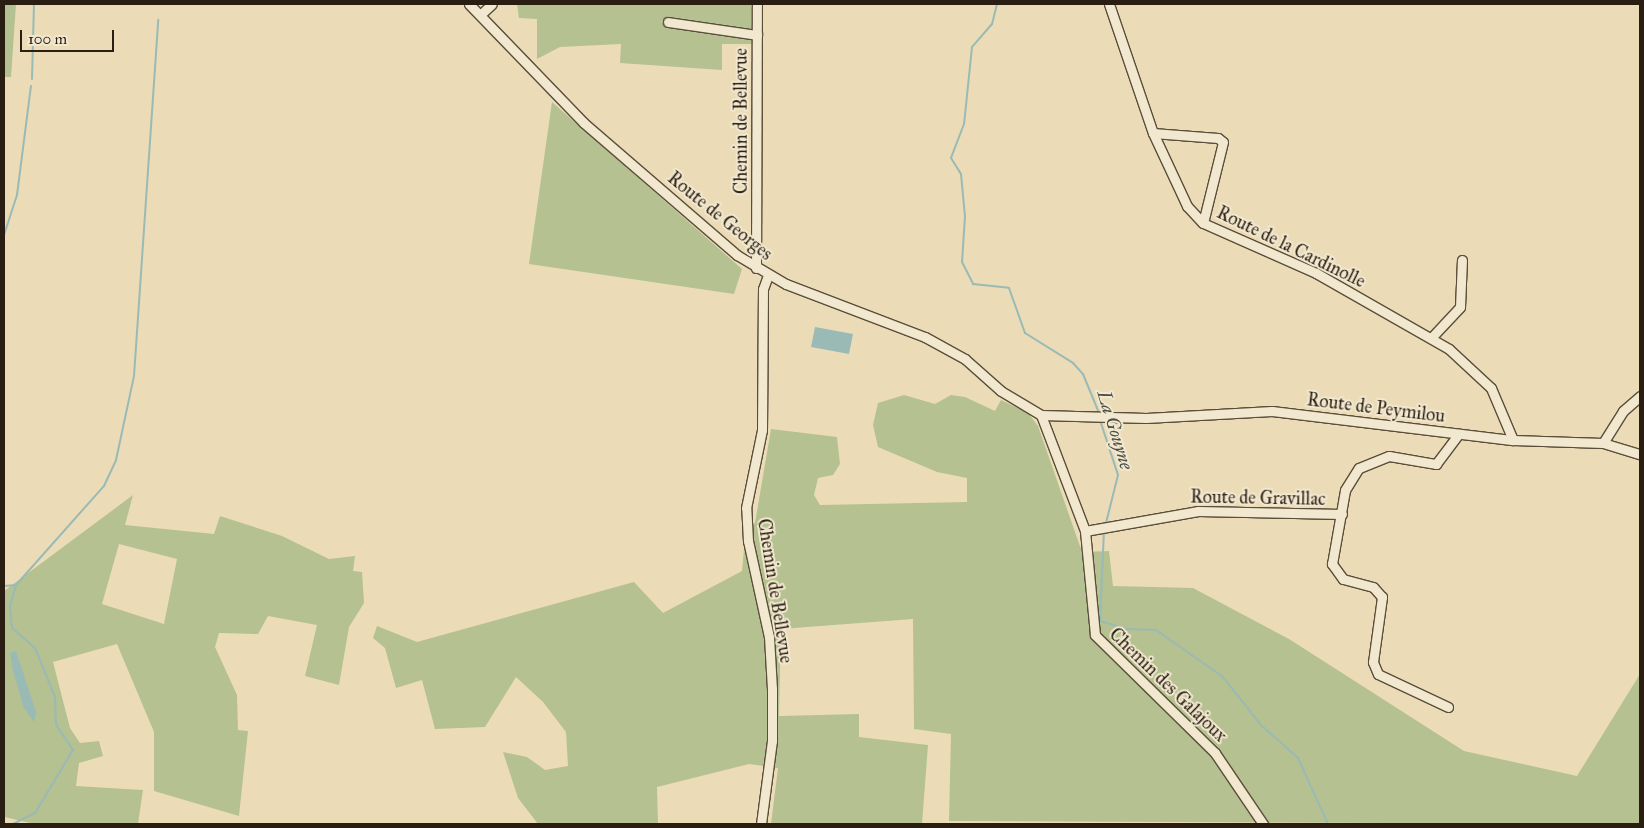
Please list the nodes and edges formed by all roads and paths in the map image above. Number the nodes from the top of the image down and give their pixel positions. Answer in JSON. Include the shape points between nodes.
{"nodes":[{"id":1,"x":469,"y":4,"type":"edge"},
{"id":2,"x":492,"y":4,"type":"edge"},
{"id":3,"x":758,"y":4,"type":"edge"},
{"id":4,"x":1109,"y":4,"type":"edge"},
{"id":5,"x":480,"y":15,"type":"junction"},
{"id":6,"x":668,"y":22,"type":"dead end"},
{"id":7,"x":757,"y":35,"type":"junction"},
{"id":8,"x":1153,"y":133,"type":"junction"},
{"id":9,"x":1203,"y":224,"type":"junction"},
{"id":10,"x":1462,"y":260,"type":"dead end"},
{"id":11,"x":756,"y":268,"type":"junction"},
{"id":12,"x":768,"y":275,"type":"junction"},
{"id":13,"x":1431,"y":338,"type":"junction"},
{"id":14,"x":1640,"y":396,"type":"edge"},
{"id":15,"x":1042,"y":415,"type":"junction"},
{"id":16,"x":1106,"y":418,"type":"joint"},
{"id":17,"x":1459,"y":434,"type":"junction"},
{"id":18,"x":1513,"y":440,"type":"junction"},
{"id":19,"x":1603,"y":442,"type":"junction"},
{"id":20,"x":1640,"y":454,"type":"edge"},
{"id":21,"x":1342,"y":514,"type":"junction"},
{"id":22,"x":1084,"y":531,"type":"junction"},
{"id":23,"x":1448,"y":707,"type":"dead end"},
{"id":24,"x":761,"y":824,"type":"edge"},
{"id":25,"x":1263,"y":824,"type":"edge"}],
"edges":[{"from":1,"to":5,"type":"street","name":"Route de Georges"},
{"from":2,"to":5,"type":"street"},
{"from":3,"to":7,"type":"street","name":"Chemin de Bellevue"},
{"from":4,"to":8,"type":"street","name":"Route de la Cardinolle"},
{"from":5,"to":11,"type":"street","name":"Route de Georges","via":[[584,123]]},
{"from":6,"to":7,"type":"street"},
{"from":7,"to":11,"type":"street","name":"Chemin de Bellevue"},
{"from":8,"to":9,"type":"street","name":"Route de la Cardinolle","via":[[1187,206]]},
{"from":8,"to":9,"type":"street","via":[[1218,138],[1223,142]]},
{"from":9,"to":13,"type":"street","name":"Route de la Cardinolle","via":[[1316,273]]},
{"from":10,"to":13,"type":"street","via":[[1460,307]]},
{"from":11,"to":12,"type":"street","name":"Route de Georges"},
{"from":12,"to":15,"type":"street","name":"Route de Georges","via":[[925,337],[965,360],[1001,391]]},
{"from":12,"to":24,"type":"street","name":"Chemin de Bellevue","via":[[763,289],[762,430],[746,508],[768,638],[772,689],[772,741]]},
{"from":13,"to":18,"type":"street","name":"Route de la Cardinolle","via":[[1491,388]]},
{"from":14,"to":19,"type":"street","via":[[1623,411]]},
{"from":15,"to":16,"type":"street","name":"Route de Georges"},
{"from":15,"to":22,"type":"street","name":"Chemin des Galajoux"},
{"from":16,"to":17,"type":"street","name":"Route de Peymilou","via":[[1272,411]]},
{"from":17,"to":18,"type":"street","name":"Route de Peymilou"},
{"from":17,"to":21,"type":"street","via":[[1436,464],[1389,456],[1359,468],[1345,490]]},
{"from":18,"to":19,"type":"street","name":"Route de Peymilou"},
{"from":19,"to":20,"type":"street","name":"Route de Peymilou"},
{"from":21,"to":22,"type":"street","name":"Route de Gravillac","via":[[1198,511]]},
{"from":21,"to":23,"type":"street","via":[[1335,570],[1349,582],[1373,587],[1382,598],[1374,668],[1397,685]]},
{"from":22,"to":25,"type":"street","name":"Chemin des Galajoux","via":[[1095,635],[1215,753]]}]}
